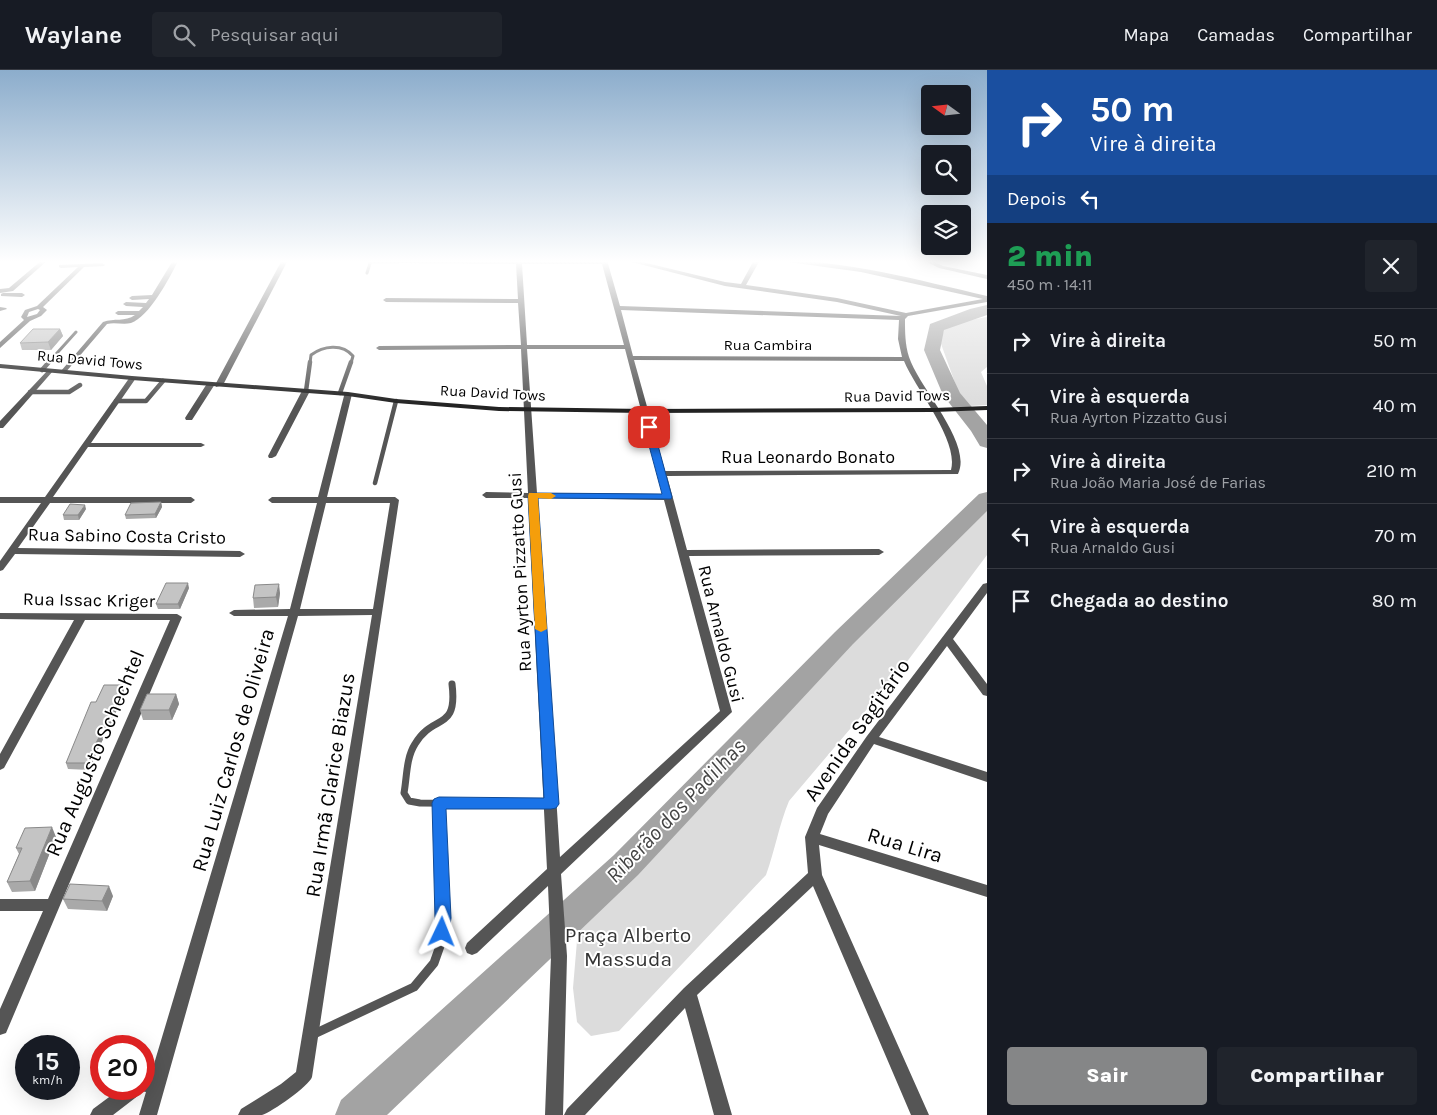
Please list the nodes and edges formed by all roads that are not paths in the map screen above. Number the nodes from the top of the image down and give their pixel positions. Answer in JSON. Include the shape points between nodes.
{"nodes":[{"id":1,"x":616,"y":308,"type":"edge"},
{"id":2,"x":34,"y":309,"type":"edge"},
{"id":3,"x":143,"y":309,"type":"edge"},
{"id":4,"x":259,"y":309,"type":"edge"},
{"id":5,"x":522,"y":309,"type":"edge"},
{"id":6,"x":644,"y":309,"type":"edge"},
{"id":7,"x":873,"y":309,"type":"edge"},
{"id":8,"x":939,"y":309,"type":"edge"},
{"id":9,"x":118,"y":313,"type":"dead end"},
{"id":10,"x":140,"y":313,"type":"junction"},
{"id":11,"x":904,"y":316,"type":"junction"},
{"id":12,"x":76,"y":332,"type":"dead end"},
{"id":13,"x":0,"y":346,"type":"edge"},
{"id":14,"x":524,"y":347,"type":"junction"},
{"id":15,"x":627,"y":347,"type":"junction"},
{"id":16,"x":379,"y":348,"type":"dead end"},
{"id":17,"x":630,"y":358,"type":"junction"},
{"id":18,"x":906,"y":359,"type":"junction"},
{"id":19,"x":0,"y":366,"type":"edge"},
{"id":20,"x":46,"y":370,"type":"junction"},
{"id":21,"x":63,"y":372,"type":"junction"},
{"id":22,"x":132,"y":378,"type":"junction"},
{"id":23,"x":163,"y":381,"type":"junction"},
{"id":24,"x":80,"y":384,"type":"dead end"},
{"id":25,"x":211,"y":384,"type":"junction"},
{"id":26,"x":219,"y":385,"type":"junction"},
{"id":27,"x":306,"y":391,"type":"junction"},
{"id":28,"x":30,"y":392,"type":"junction"},
{"id":29,"x":344,"y":393,"type":"junction"},
{"id":30,"x":116,"y":401,"type":"junction"},
{"id":31,"x":396,"y":401,"type":"junction"},
{"id":32,"x":987,"y":408,"type":"edge"},
{"id":33,"x":528,"y":410,"type":"junction"},
{"id":34,"x":934,"y":410,"type":"junction"},
{"id":35,"x":644,"y":411,"type":"junction"},
{"id":36,"x":189,"y":418,"type":"dead end"},
{"id":37,"x":0,"y":426,"type":"edge"},
{"id":38,"x":86,"y":445,"type":"junction"},
{"id":39,"x":201,"y":445,"type":"dead end"},
{"id":40,"x":272,"y":456,"type":"dead end"},
{"id":41,"x":661,"y":474,"type":"junction"},
{"id":42,"x":375,"y":483,"type":"dead end"},
{"id":43,"x":486,"y":495,"type":"dead end"},
{"id":44,"x":533,"y":496,"type":"junction"},
{"id":45,"x":668,"y":497,"type":"junction"},
{"id":46,"x":0,"y":500,"type":"edge"},
{"id":47,"x":48,"y":500,"type":"junction"},
{"id":48,"x":191,"y":500,"type":"dead end"},
{"id":49,"x":272,"y":500,"type":"dead end"},
{"id":50,"x":322,"y":500,"type":"junction"},
{"id":51,"x":13,"y":550,"type":"junction"},
{"id":52,"x":879,"y":552,"type":"dead end"},
{"id":53,"x":683,"y":553,"type":"junction"},
{"id":54,"x":240,"y":554,"type":"dead end"},
{"id":55,"x":0,"y":568,"type":"edge"},
{"id":56,"x":987,"y":586,"type":"edge"},
{"id":57,"x":377,"y":612,"type":"junction"},
{"id":58,"x":234,"y":613,"type":"dead end"},
{"id":59,"x":294,"y":613,"type":"junction"},
{"id":60,"x":0,"y":616,"type":"edge"},
{"id":61,"x":81,"y":617,"type":"junction"},
{"id":62,"x":177,"y":618,"type":"joint"},
{"id":63,"x":947,"y":639,"type":"junction"},
{"id":64,"x":452,"y":684,"type":"dead end"},
{"id":65,"x":987,"y":692,"type":"edge"},
{"id":66,"x":872,"y":739,"type":"junction"},
{"id":67,"x":0,"y":765,"type":"edge"},
{"id":68,"x":987,"y":777,"type":"edge"},
{"id":69,"x":439,"y":803,"type":"junction"},
{"id":70,"x":551,"y":804,"type":"junction"},
{"id":71,"x":812,"y":837,"type":"junction"},
{"id":72,"x":815,"y":875,"type":"junction"},
{"id":73,"x":556,"y":876,"type":"junction"},
{"id":74,"x":987,"y":891,"type":"edge"},
{"id":75,"x":0,"y":905,"type":"edge"},
{"id":76,"x":53,"y":905,"type":"junction"},
{"id":77,"x":472,"y":948,"type":"dead end"},
{"id":78,"x":689,"y":993,"type":"junction"},
{"id":79,"x":0,"y":1027,"type":"edge"},
{"id":80,"x":310,"y":1036,"type":"junction"},
{"id":81,"x":155,"y":1067,"type":"edge"},
{"id":82,"x":119,"y":1100,"type":"edge"},
{"id":83,"x":149,"y":1100,"type":"edge"},
{"id":84,"x":99,"y":1115,"type":"edge"},
{"id":85,"x":148,"y":1115,"type":"edge"},
{"id":86,"x":247,"y":1115,"type":"edge"},
{"id":87,"x":554,"y":1115,"type":"edge"},
{"id":88,"x":573,"y":1115,"type":"edge"},
{"id":89,"x":723,"y":1115,"type":"edge"},
{"id":90,"x":920,"y":1115,"type":"edge"}],
"edges":[{"from":1,"to":15,"type":"street","name":"Rua Arnaldo Gusi"},
{"from":2,"to":13,"type":"street","via":[[27,311],[24,317],[28,320]]},
{"from":3,"to":10,"type":"street"},
{"from":4,"to":26,"type":"street"},
{"from":5,"to":14,"type":"street","name":"Rua Ayrton Pizzatto Gusi"},
{"from":6,"to":11,"type":"street"},
{"from":7,"to":11,"type":"street"},
{"from":8,"to":11,"type":"street"},
{"from":9,"to":10,"type":"street"},
{"from":10,"to":21,"type":"street","via":[[130,320],[105,323]]},
{"from":11,"to":18,"type":"street","via":[[900,340]]},
{"from":12,"to":20,"type":"lane"},
{"from":14,"to":15,"type":"street"},
{"from":14,"to":16,"type":"street"},
{"from":14,"to":33,"type":"street","name":"Rua Ayrton Pizzatto Gusi"},
{"from":15,"to":17,"type":"street","name":"Rua Arnaldo Gusi"},
{"from":17,"to":18,"type":"street","name":"Rua Cambira"},
{"from":17,"to":35,"type":"street","name":"Rua Arnaldo Gusi"},
{"from":18,"to":34,"type":"street","via":[[920,390]]},
{"from":19,"to":20,"type":"street","name":"Rua David Tows"},
{"from":20,"to":21,"type":"street","name":"Rua David Tows"},
{"from":20,"to":28,"type":"street"},
{"from":21,"to":22,"type":"street","name":"Rua David Tows"},
{"from":22,"to":23,"type":"street","name":"Rua David Tows"},
{"from":22,"to":30,"type":"street"},
{"from":23,"to":25,"type":"street","name":"Rua David Tows"},
{"from":23,"to":30,"type":"lane","via":[[146,401]]},
{"from":24,"to":28,"type":"lane","via":[[70,392]]},
{"from":25,"to":26,"type":"street","name":"Rua David Tows"},
{"from":25,"to":36,"type":"street"},
{"from":26,"to":27,"type":"street","name":"Rua David Tows"},
{"from":27,"to":29,"type":"street","name":"Rua David Tows"},
{"from":27,"to":29,"type":"lane","via":[[311,355],[331,348],[345,349],[353,356]]},
{"from":27,"to":40,"type":"street"},
{"from":28,"to":37,"type":"street"},
{"from":29,"to":31,"type":"street","name":"Rua David Tows"},
{"from":29,"to":50,"type":"street","name":"Rua Luiz Carlos de Oliveira"},
{"from":30,"to":38,"type":"street"},
{"from":31,"to":33,"type":"street","name":"Rua David Tows"},
{"from":31,"to":42,"type":"lane"},
{"from":32,"to":34,"type":"street","name":"Rua David Tows"},
{"from":33,"to":35,"type":"street","name":"Rua David Tows"},
{"from":33,"to":44,"type":"street","name":"Rua Ayrton Pizzatto Gusi"},
{"from":34,"to":35,"type":"street","name":"Rua David Tows"},
{"from":34,"to":41,"type":"street","name":"Rua Leonardo Bonato","via":[[958,459],[955,472]]},
{"from":35,"to":41,"type":"street","name":"Rua Arnaldo Gusi"},
{"from":38,"to":39,"type":"street"},
{"from":38,"to":47,"type":"street"},
{"from":41,"to":45,"type":"street","name":"Rua Arnaldo Gusi"},
{"from":43,"to":44,"type":"street"},
{"from":44,"to":45,"type":"street"},
{"from":44,"to":70,"type":"street","name":"Rua Ayrton Pizzatto Gusi"},
{"from":45,"to":53,"type":"street","name":"Rua Arnaldo Gusi"},
{"from":46,"to":47,"type":"street"},
{"from":47,"to":48,"type":"street"},
{"from":47,"to":51,"type":"street"},
{"from":49,"to":50,"type":"street"},
{"from":50,"to":57,"type":"street","name":"Rua Irmã Clarice Biazus","via":[[395,500]]},
{"from":50,"to":59,"type":"street","name":"Rua Luiz Carlos de Oliveira"},
{"from":51,"to":54,"type":"street","name":"Rua Sabino Costa Cristo"},
{"from":51,"to":55,"type":"street"},
{"from":52,"to":53,"type":"street"},
{"from":53,"to":73,"type":"street","name":"Rua Arnaldo Gusi","via":[[726,712]]},
{"from":56,"to":63,"type":"street","name":"Avenida Sagitário"},
{"from":57,"to":59,"type":"street"},
{"from":57,"to":80,"type":"street","name":"Rua Irmã Clarice Biazus"},
{"from":58,"to":59,"type":"street"},
{"from":59,"to":81,"type":"street","name":"Rua Luiz Carlos de Oliveira"},
{"from":60,"to":61,"type":"street","name":"Rua Issac Kriger"},
{"from":61,"to":62,"type":"street","name":"Rua Issac Kriger"},
{"from":61,"to":67,"type":"street"},
{"from":62,"to":76,"type":"street","name":"Rua Augusto Schechtel"},
{"from":63,"to":65,"type":"street"},
{"from":63,"to":66,"type":"street","name":"Avenida Sagitário"},
{"from":64,"to":69,"type":"lane","via":[[455,708],[450,716],[420,736],[413,745],[404,793],[409,801]]},
{"from":66,"to":68,"type":"street"},
{"from":66,"to":71,"type":"street","name":"Avenida Sagitário","via":[[822,812]]},
{"from":69,"to":70,"type":"lane"},
{"from":69,"to":80,"type":"lane","via":[[443,918],[440,946],[434,963],[414,987]]},
{"from":70,"to":73,"type":"street","name":"Rua Ayrton Pizzatto Gusi"},
{"from":71,"to":72,"type":"street","name":"Avenida Sagitário"},
{"from":71,"to":74,"type":"street","name":"Rua Lira"},
{"from":72,"to":78,"type":"street"},
{"from":72,"to":90,"type":"street","name":"Avenida Sagitário"},
{"from":73,"to":77,"type":"street","name":"Rua Arnaldo Gusi"},
{"from":73,"to":87,"type":"street","name":"Rua Ayrton Pizzatto Gusi","via":[[559,956]]},
{"from":75,"to":76,"type":"street"},
{"from":76,"to":79,"type":"street","name":"Rua Augusto Schechtel"},
{"from":78,"to":88,"type":"street"},
{"from":78,"to":89,"type":"street"},
{"from":80,"to":86,"type":"street","name":"Rua Irmã Clarice Biazus","via":[[304,1077]]},
{"from":82,"to":84,"type":"street"},
{"from":83,"to":85,"type":"street","name":"Rua Luiz Carlos de Oliveira"}]}
